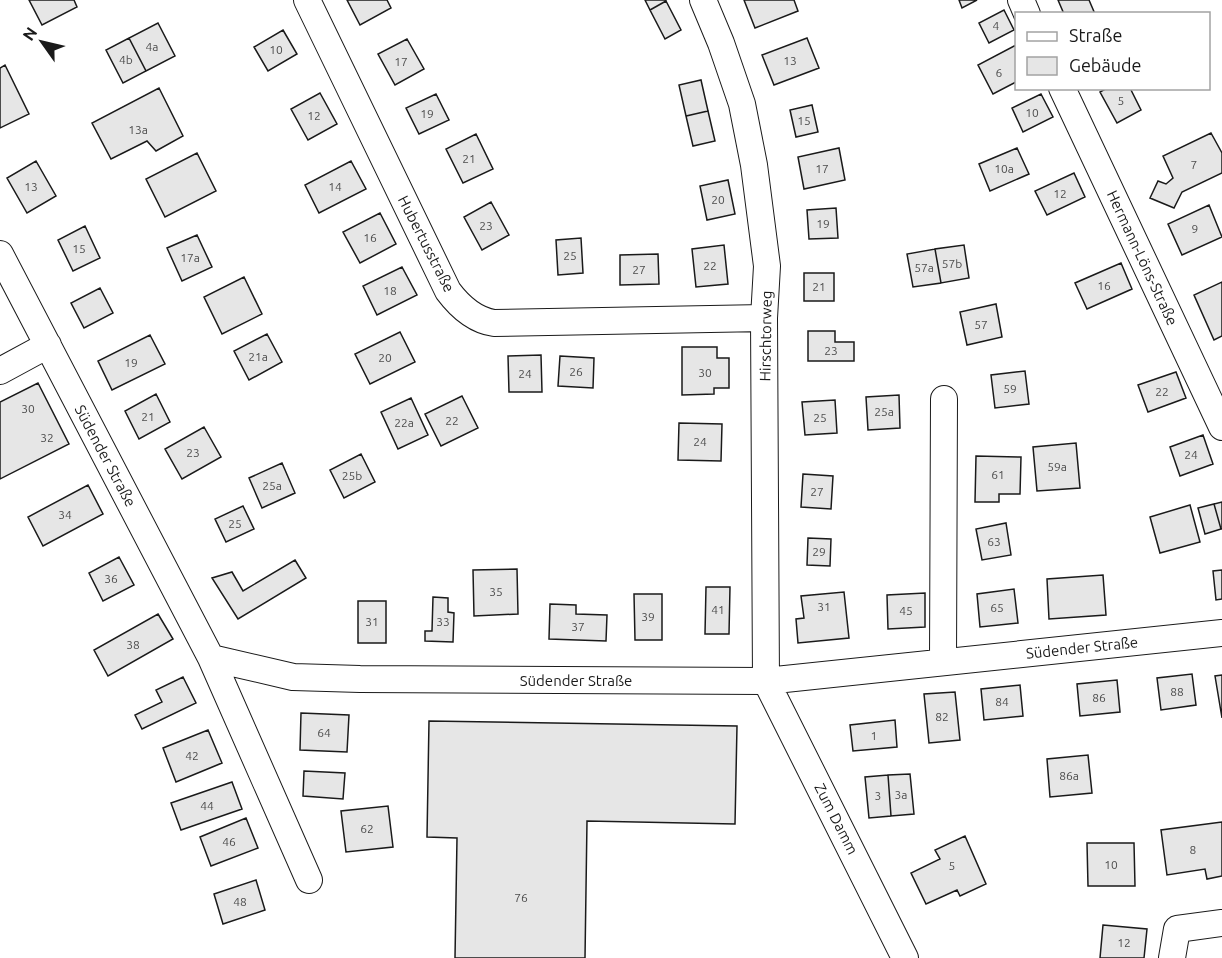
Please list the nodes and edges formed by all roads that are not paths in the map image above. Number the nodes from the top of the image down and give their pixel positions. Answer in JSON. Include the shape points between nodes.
{"nodes":[{"id":1,"x":307,"y":0,"type":"edge"},
{"id":2,"x":703,"y":0,"type":"edge"},
{"id":3,"x":1063,"y":90,"type":"edge"},
{"id":4,"x":0,"y":254,"type":"edge"},
{"id":5,"x":764,"y":318,"type":"junction"},
{"id":6,"x":48,"y":345,"type":"junction"},
{"id":7,"x":0,"y":371,"type":"edge"},
{"id":8,"x":944,"y":399,"type":"dead end"},
{"id":9,"x":1222,"y":428,"type":"edge"},
{"id":10,"x":1222,"y":633,"type":"edge"},
{"id":11,"x":211,"y":658,"type":"junction"},
{"id":12,"x":943,"y":663,"type":"junction"},
{"id":13,"x":766,"y":681,"type":"junction"},
{"id":14,"x":309,"y":879,"type":"dead end"},
{"id":15,"x":1222,"y":923,"type":"edge"},
{"id":16,"x":905,"y":958,"type":"edge"},
{"id":17,"x":1172,"y":958,"type":"edge"}],
"edges":[{"from":1,"to":5,"type":"street","name":"Hubertusstraße","via":[[448,291],[476,318],[494,322]]},
{"from":2,"to":5,"type":"street","name":"Hirschtorweg","via":[[741,104],[754,165],[767,266]]},
{"from":3,"to":9,"type":"street","name":"Hermann-Löns-Straße"},
{"from":4,"to":6,"type":"street","name":"Südender Straße"},
{"from":5,"to":13,"type":"street","name":"Hirschtorweg"},
{"from":6,"to":7,"type":"street"},
{"from":6,"to":11,"type":"street","name":"Südender Straße"},
{"from":8,"to":12,"type":"street"},
{"from":10,"to":12,"type":"street","name":"Südender Straße"},
{"from":11,"to":13,"type":"street","name":"Südender Straße","via":[[293,676],[338,678]]},
{"from":11,"to":14,"type":"street","name":"Südender Straße"},
{"from":12,"to":13,"type":"street","name":"Südender Straße"},
{"from":13,"to":16,"type":"street","name":"Zum Damm"},
{"from":15,"to":17,"type":"street","via":[[1177,929]]}]}
